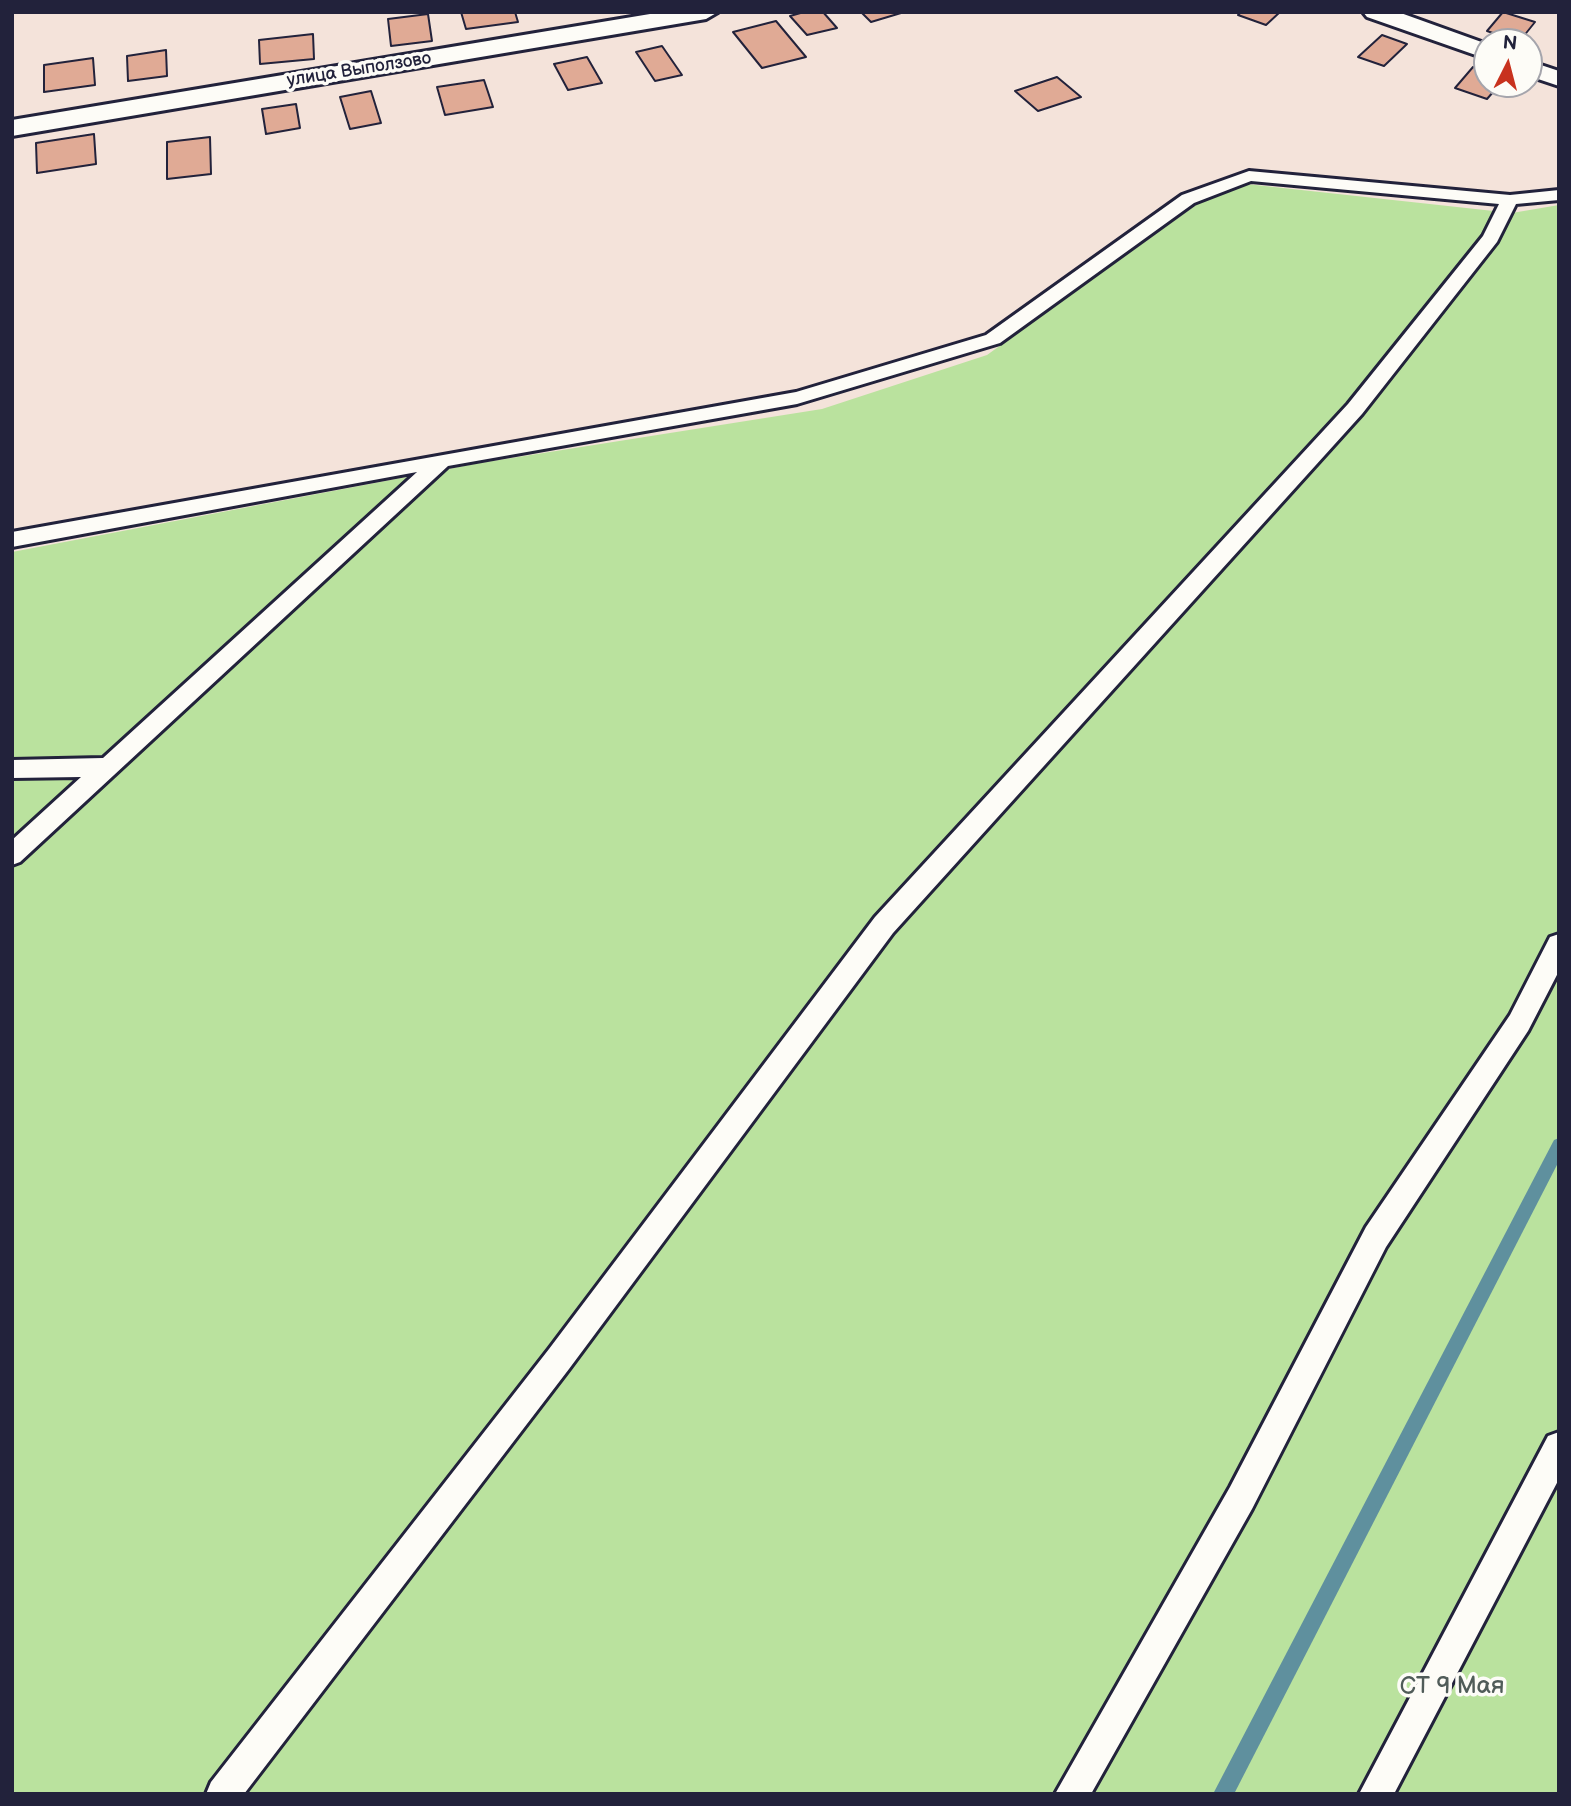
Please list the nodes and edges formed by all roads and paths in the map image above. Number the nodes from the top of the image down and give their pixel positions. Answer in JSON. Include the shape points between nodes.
{"nodes":[{"id":1,"x":706,"y":12,"type":"edge"},
{"id":2,"x":1375,"y":12,"type":"edge"},
{"id":3,"x":1473,"y":47,"type":"edge"},
{"id":4,"x":12,"y":128,"type":"edge"},
{"id":5,"x":1559,"y":195,"type":"edge"},
{"id":6,"x":1510,"y":200,"type":"junction"},
{"id":7,"x":442,"y":460,"type":"junction"},
{"id":8,"x":12,"y":540,"type":"edge"},
{"id":9,"x":108,"y":767,"type":"junction"},
{"id":10,"x":12,"y":769,"type":"edge"},
{"id":11,"x":12,"y":855,"type":"edge"},
{"id":12,"x":1559,"y":945,"type":"edge"},
{"id":13,"x":1559,"y":1447,"type":"edge"},
{"id":14,"x":223,"y":1794,"type":"edge"},
{"id":15,"x":1072,"y":1794,"type":"edge"},
{"id":16,"x":1376,"y":1794,"type":"edge"}],
"edges":[{"from":1,"to":4,"type":"street","name":"улица Выползово"},
{"from":2,"to":3,"type":"street"},
{"from":5,"to":6,"type":"lane"},
{"from":6,"to":7,"type":"lane","via":[[1249,176],[1188,199],[993,339],[797,398]]},
{"from":6,"to":14,"type":"lane","via":[[1491,237],[1355,409],[884,925],[559,1359]]},
{"from":7,"to":8,"type":"lane"},
{"from":7,"to":9,"type":"lane"},
{"from":9,"to":10,"type":"lane"},
{"from":9,"to":11,"type":"lane"},
{"from":12,"to":15,"type":"lane","via":[[1519,1023],[1376,1237],[1241,1498]]},
{"from":13,"to":16,"type":"lane"}]}
